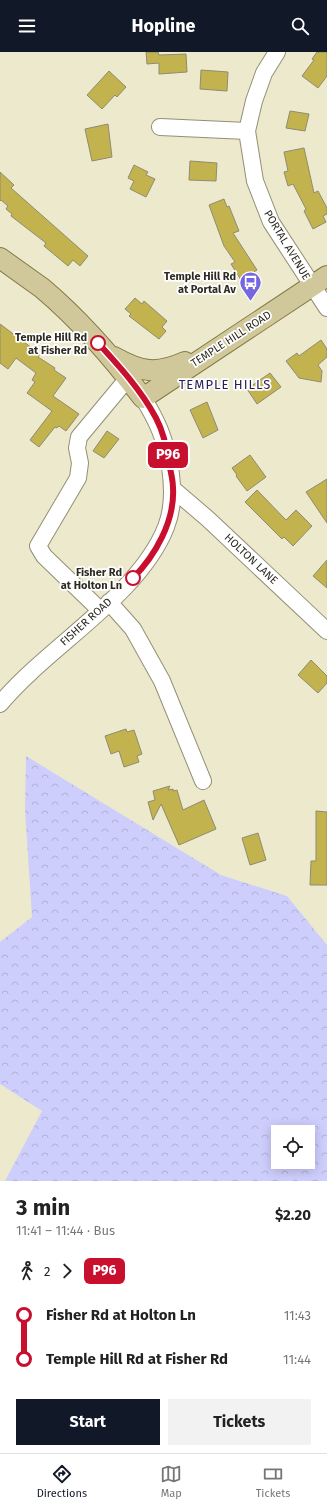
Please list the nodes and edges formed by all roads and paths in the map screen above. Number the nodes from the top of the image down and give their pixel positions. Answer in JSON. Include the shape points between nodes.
{"nodes":[{"id":1,"x":277,"y":52,"type":"edge"},
{"id":2,"x":160,"y":127,"type":"dead end"},
{"id":3,"x":247,"y":131,"type":"junction"},
{"id":4,"x":0,"y":258,"type":"edge"},
{"id":5,"x":320,"y":281,"type":"edge"},
{"id":6,"x":327,"y":308,"type":"edge"},
{"id":7,"x":215,"y":349,"type":"junction"},
{"id":8,"x":107,"y":353,"type":"junction"},
{"id":9,"x":128,"y":378,"type":"junction"},
{"id":10,"x":143,"y":398,"type":"junction"},
{"id":11,"x":173,"y":489,"type":"junction"},
{"id":12,"x":105,"y":606,"type":"junction"},
{"id":13,"x":327,"y":631,"type":"edge"},
{"id":14,"x":0,"y":704,"type":"edge"},
{"id":15,"x":203,"y":781,"type":"dead end"}],
"edges":[{"from":1,"to":3,"type":"street","via":[[264,73]]},
{"from":2,"to":3,"type":"street"},
{"from":3,"to":5,"type":"street","name":"PORTAL AVENUE","via":[[255,181],[271,222]]},
{"from":4,"to":8,"type":"main road","via":[[42,289],[80,323]]},
{"from":5,"to":6,"type":"street","name":"PORTAL AVENUE"},
{"from":5,"to":7,"type":"main road","name":"TEMPLE HILL ROAD"},
{"from":7,"to":8,"type":"main road","via":[[177,366],[147,371]]},
{"from":7,"to":10,"type":"main road","name":"TEMPLE HILL ROAD"},
{"from":8,"to":9,"type":"main road"},
{"from":9,"to":10,"type":"main road"},
{"from":9,"to":12,"type":"street","via":[[79,437],[78,478],[38,546],[44,556]]},
{"from":10,"to":11,"type":"street","name":"FISHER ROAD","via":[[165,439]]},
{"from":11,"to":12,"type":"street","name":"FISHER ROAD","via":[[170,514],[154,552],[140,572]]},
{"from":11,"to":13,"type":"street","name":"HOLTON LANE"},
{"from":12,"to":14,"type":"street","name":"FISHER ROAD","via":[[31,672]]},
{"from":12,"to":15,"type":"street","via":[[133,629],[162,681]]}]}
